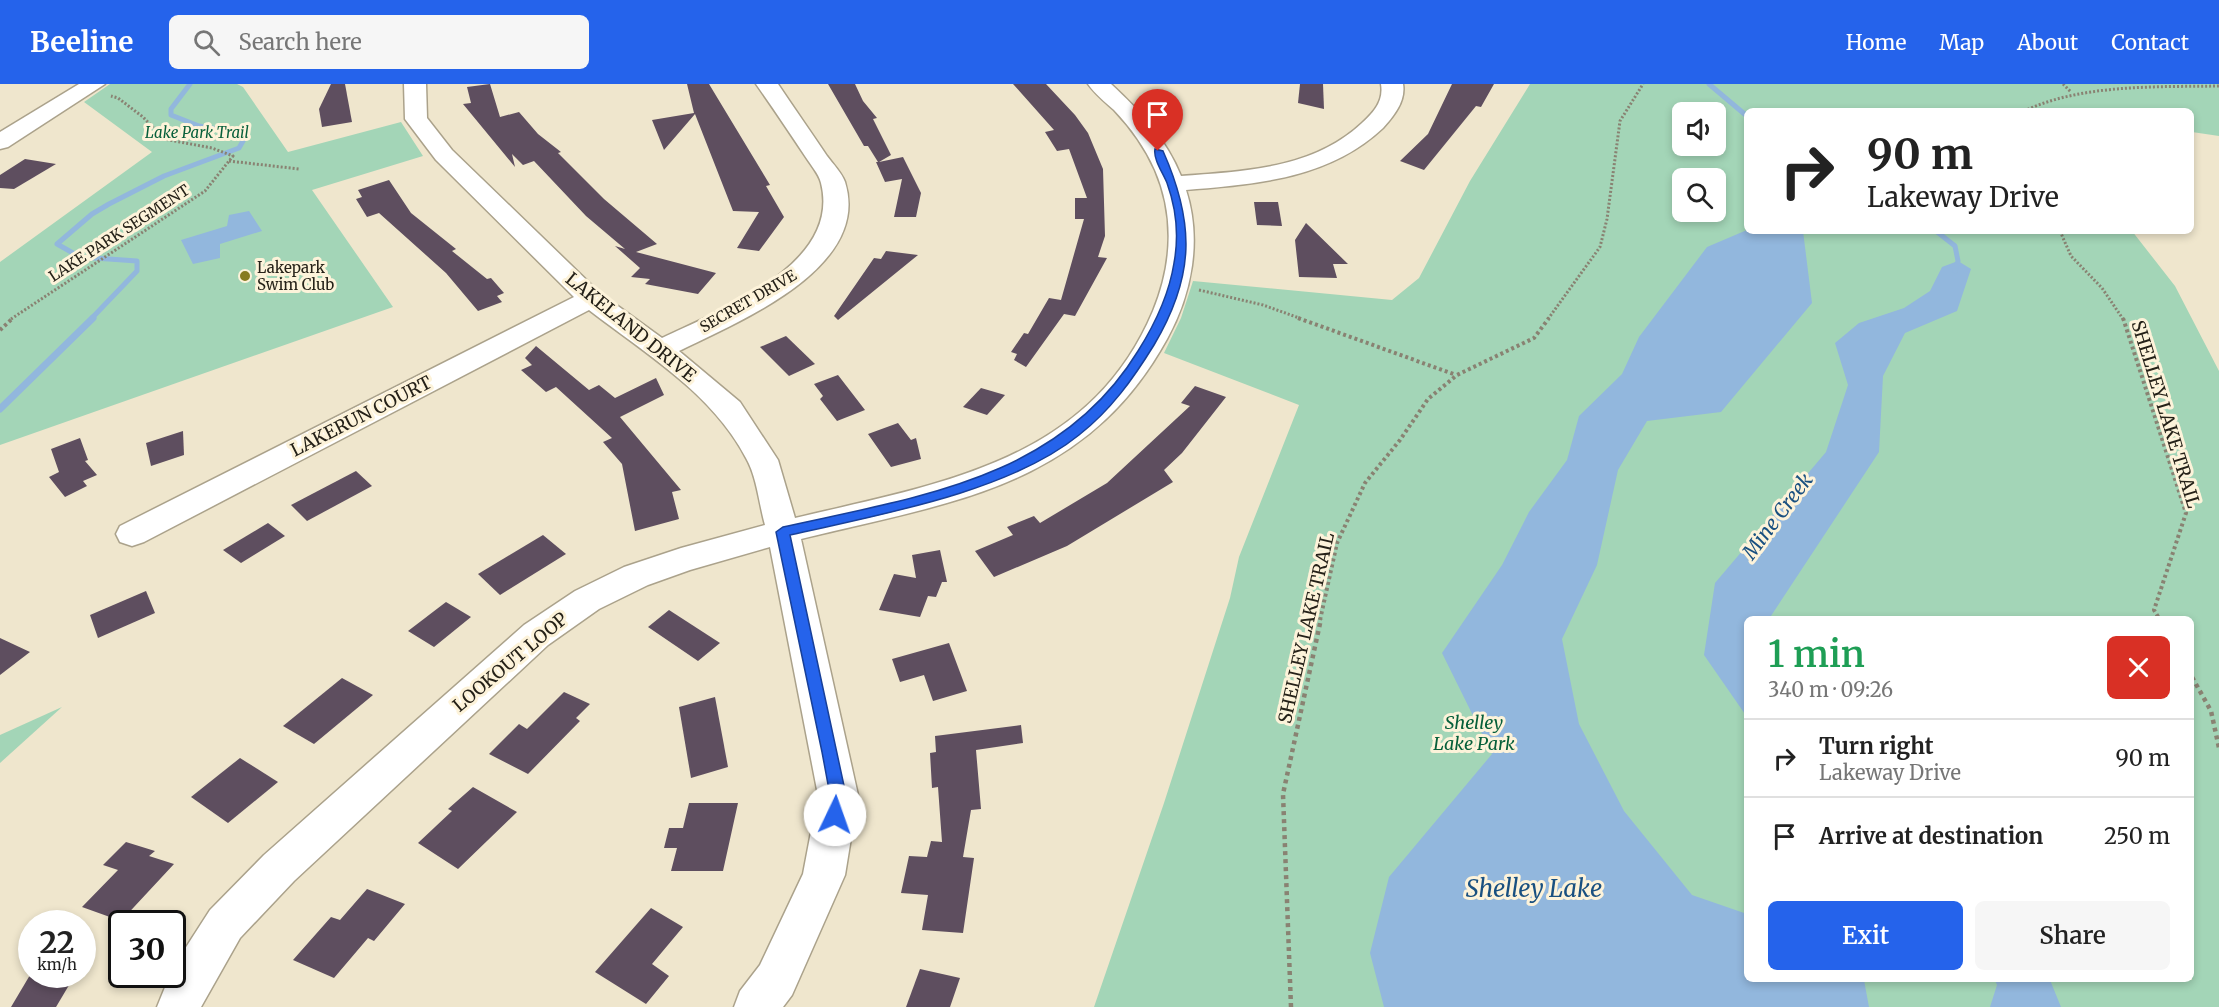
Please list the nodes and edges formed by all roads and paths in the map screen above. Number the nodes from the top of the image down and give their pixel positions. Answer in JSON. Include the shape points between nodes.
{"nodes":[{"id":1,"x":415,"y":84,"type":"edge"},
{"id":2,"x":767,"y":84,"type":"edge"},
{"id":3,"x":1099,"y":84,"type":"edge"},
{"id":4,"x":1392,"y":84,"type":"edge"},
{"id":5,"x":1643,"y":84,"type":"edge"},
{"id":6,"x":2063,"y":84,"type":"edge"},
{"id":7,"x":2219,"y":86,"type":"edge"},
{"id":8,"x":100,"y":89,"type":"edge"},
{"id":9,"x":2072,"y":93,"type":"junction"},
{"id":10,"x":2030,"y":108,"type":"edge"},
{"id":11,"x":0,"y":141,"type":"edge"},
{"id":12,"x":228,"y":161,"type":"junction"},
{"id":13,"x":299,"y":169,"type":"dead end"},
{"id":14,"x":1172,"y":183,"type":"junction"},
{"id":15,"x":2061,"y":234,"type":"edge"},
{"id":16,"x":1174,"y":286,"type":"junction"},
{"id":17,"x":591,"y":299,"type":"junction"},
{"id":18,"x":0,"y":330,"type":"edge"},
{"id":19,"x":660,"y":350,"type":"junction"},
{"id":20,"x":1457,"y":375,"type":"junction"},
{"id":21,"x":783,"y":532,"type":"junction"},
{"id":22,"x":132,"y":534,"type":"dead end"},
{"id":23,"x":2158,"y":616,"type":"edge"},
{"id":24,"x":2194,"y":681,"type":"edge"},
{"id":25,"x":2219,"y":748,"type":"edge"},
{"id":26,"x":179,"y":1007,"type":"edge"},
{"id":27,"x":756,"y":1007,"type":"edge"},
{"id":28,"x":1291,"y":1007,"type":"edge"}],
"edges":[{"from":1,"to":17,"type":"street","name":"LAKELAND DRIVE","via":[[415,113],[423,130]]},
{"from":2,"to":19,"type":"street","name":"SECRET DRIVE","via":[[833,181],[837,194],[835,224],[818,253],[782,285]]},
{"from":3,"to":14,"type":"street","name":"LOOKOUT LOOP","via":[[1145,133]]},
{"from":4,"to":14,"type":"street","via":[[1392,102],[1376,122],[1359,139],[1328,157],[1264,175]]},
{"from":5,"to":20,"type":"path","name":"SHELLEY LAKE TRAIL","via":[[1620,121],[1608,219],[1600,247],[1534,338]]},
{"from":6,"to":9,"type":"path"},
{"from":7,"to":9,"type":"path"},
{"from":8,"to":11,"type":"street"},
{"from":8,"to":12,"type":"path","name":"LAKE PARK SEGMENT","via":[[143,117],[164,139],[212,148],[233,156]]},
{"from":9,"to":10,"type":"path"},
{"from":12,"to":13,"type":"path"},
{"from":12,"to":18,"type":"path","name":"LAKE PARK SEGMENT","via":[[205,191],[110,251]]},
{"from":14,"to":16,"type":"street","name":"LOOKOUT LOOP","via":[[1182,232]]},
{"from":15,"to":23,"type":"path","name":"SHELLEY LAKE TRAIL","via":[[2071,256],[2122,316],[2186,513],[2154,610]]},
{"from":16,"to":20,"type":"path","via":[[1263,305]]},
{"from":16,"to":21,"type":"street","name":"LOOKOUT LOOP","via":[[1162,321],[1126,381],[1075,432],[1049,450],[959,489]]},
{"from":17,"to":19,"type":"street","name":"LAKELAND DRIVE"},
{"from":17,"to":22,"type":"street","name":"LAKERUN COURT"},
{"from":19,"to":21,"type":"street","name":"LAKELAND DRIVE","via":[[730,409],[749,435],[763,460]]},
{"from":20,"to":28,"type":"path","name":"SHELLEY LAKE TRAIL","via":[[1428,399],[1365,483],[1336,543],[1283,794]]},
{"from":21,"to":26,"type":"street","name":"LOOKOUT LOOP","via":[[636,576],[587,600],[536,635],[248,900],[225,924],[187,986]]},
{"from":21,"to":27,"type":"street","via":[[838,795],[824,875],[776,980]]},
{"from":24,"to":25,"type":"path","via":[[2211,711]]}]}
